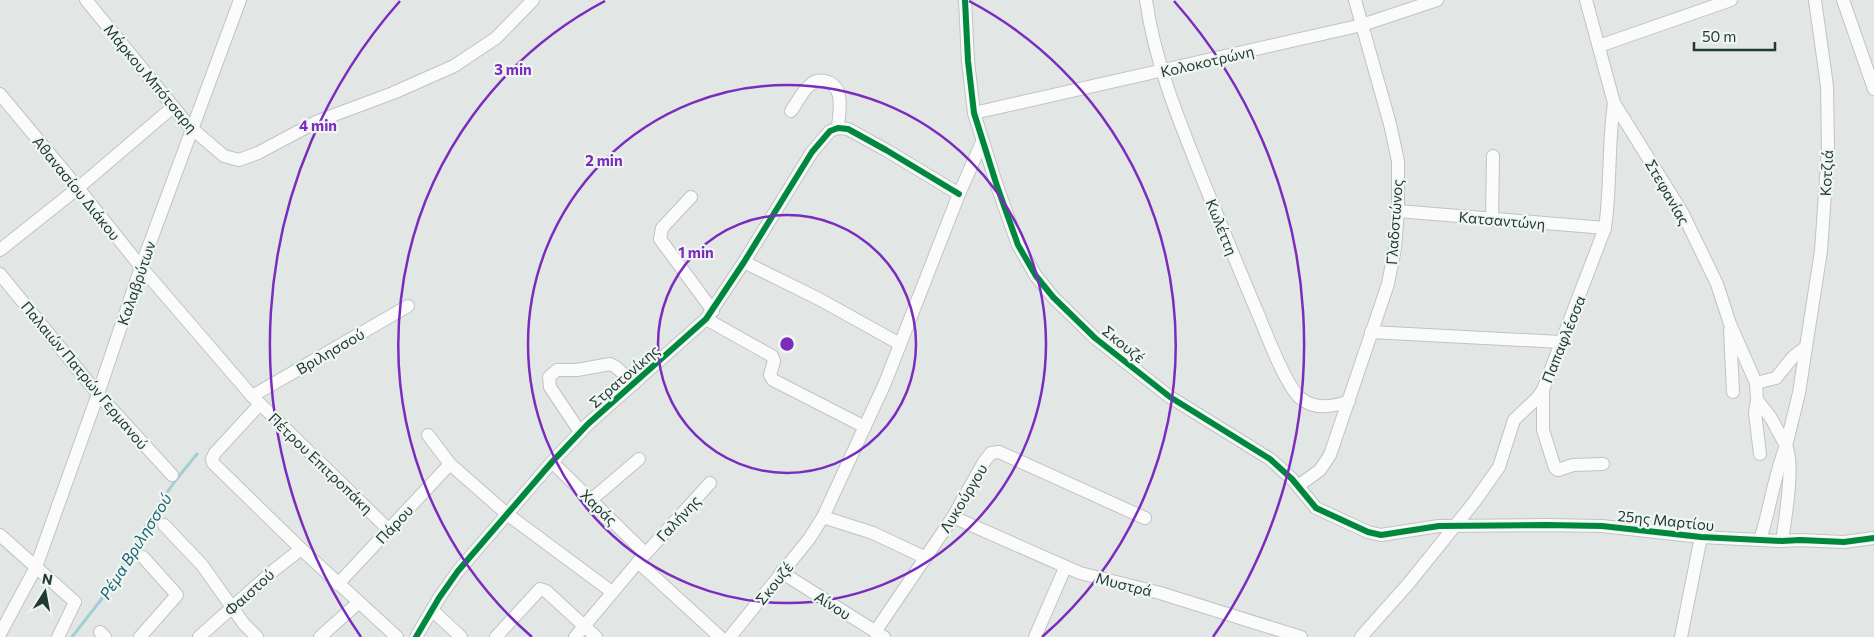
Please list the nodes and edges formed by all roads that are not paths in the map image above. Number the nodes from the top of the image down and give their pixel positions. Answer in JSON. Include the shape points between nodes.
{"nodes":[{"id":1,"x":86,"y":0,"type":"edge"},
{"id":2,"x":240,"y":0,"type":"edge"},
{"id":3,"x":532,"y":0,"type":"edge"},
{"id":4,"x":965,"y":0,"type":"edge"},
{"id":5,"x":1146,"y":0,"type":"edge"},
{"id":6,"x":1355,"y":0,"type":"edge"},
{"id":7,"x":1437,"y":0,"type":"edge"},
{"id":8,"x":1586,"y":0,"type":"edge"},
{"id":9,"x":1731,"y":0,"type":"edge"},
{"id":10,"x":1815,"y":0,"type":"edge"},
{"id":11,"x":1843,"y":0,"type":"edge"},
{"id":12,"x":1362,"y":25,"type":"junction"},
{"id":13,"x":1599,"y":46,"type":"junction"},
{"id":14,"x":1161,"y":72,"type":"junction"},
{"id":15,"x":1874,"y":88,"type":"edge"},
{"id":16,"x":0,"y":94,"type":"edge"},
{"id":17,"x":1614,"y":103,"type":"junction"},
{"id":18,"x":172,"y":107,"type":"junction"},
{"id":19,"x":791,"y":111,"type":"dead end"},
{"id":20,"x":974,"y":114,"type":"junction"},
{"id":21,"x":838,"y":128,"type":"junction"},
{"id":22,"x":192,"y":129,"type":"junction"},
{"id":23,"x":982,"y":142,"type":"junction"},
{"id":24,"x":1493,"y":156,"type":"dead end"},
{"id":25,"x":78,"y":188,"type":"junction"},
{"id":26,"x":959,"y":194,"type":"junction"},
{"id":27,"x":691,"y":197,"type":"dead end"},
{"id":28,"x":1398,"y":211,"type":"junction"},
{"id":29,"x":1492,"y":220,"type":"junction"},
{"id":30,"x":1605,"y":228,"type":"junction"},
{"id":31,"x":0,"y":250,"type":"edge"},
{"id":32,"x":744,"y":262,"type":"junction"},
{"id":33,"x":141,"y":267,"type":"junction"},
{"id":34,"x":0,"y":274,"type":"edge"},
{"id":35,"x":408,"y":306,"type":"dead end"},
{"id":36,"x":709,"y":315,"type":"junction"},
{"id":37,"x":1730,"y":324,"type":"junction"},
{"id":38,"x":1371,"y":332,"type":"junction"},
{"id":39,"x":1561,"y":342,"type":"junction"},
{"id":40,"x":900,"y":344,"type":"junction"},
{"id":41,"x":1806,"y":346,"type":"junction"},
{"id":42,"x":1756,"y":383,"type":"junction"},
{"id":43,"x":634,"y":384,"type":"junction"},
{"id":44,"x":1543,"y":390,"type":"junction"},
{"id":45,"x":1733,"y":392,"type":"dead end"},
{"id":46,"x":98,"y":394,"type":"junction"},
{"id":47,"x":256,"y":400,"type":"junction"},
{"id":48,"x":1757,"y":400,"type":"junction"},
{"id":49,"x":1349,"y":401,"type":"junction"},
{"id":50,"x":865,"y":427,"type":"junction"},
{"id":51,"x":580,"y":432,"type":"junction"},
{"id":52,"x":428,"y":435,"type":"dead end"},
{"id":53,"x":1786,"y":446,"type":"junction"},
{"id":54,"x":1760,"y":454,"type":"dead end"},
{"id":55,"x":639,"y":459,"type":"dead end"},
{"id":56,"x":552,"y":462,"type":"junction"},
{"id":57,"x":450,"y":464,"type":"junction"},
{"id":58,"x":1603,"y":464,"type":"dead end"},
{"id":59,"x":172,"y":475,"type":"dead end"},
{"id":60,"x":710,"y":483,"type":"dead end"},
{"id":61,"x":1298,"y":486,"type":"junction"},
{"id":62,"x":591,"y":500,"type":"junction"},
{"id":63,"x":507,"y":514,"type":"junction"},
{"id":64,"x":822,"y":517,"type":"junction"},
{"id":65,"x":953,"y":517,"type":"junction"},
{"id":66,"x":1145,"y":518,"type":"dead end"},
{"id":67,"x":164,"y":525,"type":"dead end"},
{"id":68,"x":1456,"y":525,"type":"junction"},
{"id":69,"x":389,"y":530,"type":"junction"},
{"id":70,"x":0,"y":535,"type":"edge"},
{"id":71,"x":1700,"y":537,"type":"junction"},
{"id":72,"x":1874,"y":538,"type":"edge"},
{"id":73,"x":1760,"y":540,"type":"junction"},
{"id":74,"x":1782,"y":541,"type":"junction"},
{"id":75,"x":301,"y":549,"type":"junction"},
{"id":76,"x":143,"y":557,"type":"dead end"},
{"id":77,"x":642,"y":557,"type":"junction"},
{"id":78,"x":926,"y":558,"type":"junction"},
{"id":79,"x":36,"y":567,"type":"junction"},
{"id":80,"x":1065,"y":568,"type":"junction"},
{"id":81,"x":782,"y":572,"type":"junction"},
{"id":82,"x":338,"y":584,"type":"junction"},
{"id":83,"x":612,"y":592,"type":"junction"},
{"id":84,"x":358,"y":602,"type":"junction"},
{"id":85,"x":232,"y":608,"type":"junction"},
{"id":86,"x":432,"y":610,"type":"junction"},
{"id":87,"x":584,"y":626,"type":"junction"},
{"id":88,"x":0,"y":634,"type":"edge"},
{"id":89,"x":880,"y":634,"type":"edge"},
{"id":90,"x":58,"y":637,"type":"edge"},
{"id":91,"x":140,"y":637,"type":"edge"},
{"id":92,"x":199,"y":637,"type":"edge"},
{"id":93,"x":257,"y":637,"type":"edge"},
{"id":94,"x":320,"y":637,"type":"edge"},
{"id":95,"x":397,"y":637,"type":"edge"},
{"id":96,"x":416,"y":637,"type":"edge"},
{"id":97,"x":461,"y":637,"type":"edge"},
{"id":98,"x":496,"y":637,"type":"edge"},
{"id":99,"x":575,"y":637,"type":"edge"},
{"id":100,"x":596,"y":637,"type":"edge"},
{"id":101,"x":720,"y":637,"type":"edge"},
{"id":102,"x":730,"y":637,"type":"edge"},
{"id":103,"x":1035,"y":637,"type":"edge"},
{"id":104,"x":1301,"y":637,"type":"edge"},
{"id":105,"x":1360,"y":637,"type":"edge"},
{"id":106,"x":1681,"y":637,"type":"edge"}],
"edges":[{"from":1,"to":18,"type":"street","name":"Μάρκου Μπότσαρη"},
{"from":2,"to":22,"type":"street","name":"Καλαβρύτων"},
{"from":3,"to":22,"type":"street","name":"Μάρκου Μπότσαρη","via":[[496,38],[454,66],[393,94],[318,120],[242,160],[224,156]]},
{"from":4,"to":20,"type":"street","name":"Σκουζέ"},
{"from":5,"to":14,"type":"street","name":"Κωλέττη"},
{"from":6,"to":12,"type":"street","name":"Γλαδστώνος"},
{"from":7,"to":12,"type":"street","name":"Κολοκοτρώνη"},
{"from":8,"to":13,"type":"street","name":"Στεφανίας"},
{"from":9,"to":13,"type":"street"},
{"from":10,"to":41,"type":"street","name":"Κοτζιά","via":[[1827,86],[1828,149],[1821,251]]},
{"from":11,"to":15,"type":"street"},
{"from":12,"to":14,"type":"street","name":"Κολοκοτρώνη"},
{"from":12,"to":28,"type":"street","name":"Γλαδστώνος","via":[[1398,160]]},
{"from":13,"to":17,"type":"street","name":"Στεφανίας"},
{"from":14,"to":20,"type":"street","name":"Κολοκοτρώνη"},
{"from":14,"to":49,"type":"street","name":"Κωλέττη","via":[[1288,382],[1301,398],[1312,404],[1331,406]]},
{"from":16,"to":25,"type":"street","name":"Αθανασίου Διάκου"},
{"from":17,"to":30,"type":"street","name":"Παπαφλέσσα"},
{"from":17,"to":37,"type":"street","name":"Στεφανίας","via":[[1683,214],[1716,284]]},
{"from":18,"to":22,"type":"street","name":"Μάρκου Μπότσαρη"},
{"from":18,"to":25,"type":"street"},
{"from":19,"to":21,"type":"street","via":[[811,83],[820,80],[832,82],[838,90],[840,103]]},
{"from":20,"to":23,"type":"street","name":"Σκουζέ"},
{"from":21,"to":26,"type":"street","via":[[848,129]]},
{"from":21,"to":32,"type":"street","name":"Στρατονίκης","via":[[830,131],[812,152]]},
{"from":22,"to":33,"type":"street","name":"Καλαβρύτων"},
{"from":23,"to":26,"type":"street","name":"Σκουζέ"},
{"from":23,"to":61,"type":"street","name":"Σκουζέ","via":[[1018,245],[1031,269],[1053,297],[1095,338],[1155,386],[1206,421],[1262,453]]},
{"from":24,"to":29,"type":"street"},
{"from":25,"to":31,"type":"street"},
{"from":25,"to":33,"type":"street","name":"Αθανασίου Διάκου"},
{"from":26,"to":40,"type":"street","name":"Σκουζέ"},
{"from":27,"to":36,"type":"street","via":[[662,228],[660,239]]},
{"from":28,"to":29,"type":"street","name":"Κατσαντώνη"},
{"from":28,"to":38,"type":"street","name":"Γλαδστώνος","via":[[1388,284]]},
{"from":29,"to":30,"type":"street","name":"Κατσαντώνη"},
{"from":30,"to":39,"type":"street","name":"Παπαφλέσσα"},
{"from":32,"to":36,"type":"street","name":"Στρατονίκης"},
{"from":32,"to":40,"type":"street"},
{"from":33,"to":46,"type":"street","name":"Καλαβρύτων"},
{"from":33,"to":47,"type":"street","name":"Αθανασίου Διάκου"},
{"from":34,"to":46,"type":"street","name":"Παλαιών Πατρών Γερμανού"},
{"from":35,"to":47,"type":"street","name":"Βριλησσού"},
{"from":36,"to":43,"type":"street","name":"Στρατονίκης"},
{"from":36,"to":50,"type":"street","via":[[772,356],[774,361],[770,374],[773,380]]},
{"from":37,"to":42,"type":"street","name":"Στεφανίας"},
{"from":37,"to":45,"type":"street"},
{"from":38,"to":39,"type":"street"},
{"from":38,"to":49,"type":"street","name":"Γλαδστώνος"},
{"from":39,"to":44,"type":"street","name":"Παπαφλέσσα"},
{"from":40,"to":50,"type":"street","name":"Σκουζέ"},
{"from":41,"to":42,"type":"street","via":[[1776,378]]},
{"from":41,"to":53,"type":"street","name":"Κοτζιά"},
{"from":42,"to":48,"type":"street"},
{"from":43,"to":51,"type":"street","name":"Στρατονίκης"},
{"from":43,"to":51,"type":"street","via":[[610,364],[554,371],[549,380],[550,387]]},
{"from":44,"to":58,"type":"street","via":[[1543,430],[1555,468]]},
{"from":44,"to":68,"type":"street","name":"Παπαφλέσσα","via":[[1514,420],[1498,469]]},
{"from":46,"to":59,"type":"street","name":"Παλαιών Πατρών Γερμανού"},
{"from":46,"to":79,"type":"street","name":"Καλαβρύτων"},
{"from":47,"to":69,"type":"street","name":"Πέτρου Επιτροπάκη"},
{"from":47,"to":75,"type":"street","name":"Βριλησσού","via":[[215,452],[213,463]]},
{"from":48,"to":53,"type":"street"},
{"from":48,"to":54,"type":"street","via":[[1755,413]]},
{"from":49,"to":61,"type":"street","name":"Γλαδστώνος","via":[[1326,463]]},
{"from":50,"to":64,"type":"street","name":"Σκουζέ"},
{"from":51,"to":56,"type":"street","name":"Στρατονίκης"},
{"from":52,"to":57,"type":"street"},
{"from":53,"to":73,"type":"street","via":[[1778,465]]},
{"from":53,"to":74,"type":"street","name":"Κοτζιά","via":[[1789,452],[1788,496]]},
{"from":55,"to":62,"type":"street"},
{"from":56,"to":62,"type":"street","name":"Χαράς"},
{"from":56,"to":63,"type":"street","name":"Στρατονίκης"},
{"from":57,"to":63,"type":"street"},
{"from":57,"to":69,"type":"street","name":"Πάρου"},
{"from":60,"to":77,"type":"street","name":"Γαλήνης"},
{"from":61,"to":68,"type":"street","name":"Σκουζέ","via":[[1316,508],[1374,534]]},
{"from":62,"to":77,"type":"street","name":"Χαράς"},
{"from":63,"to":83,"type":"street"},
{"from":63,"to":86,"type":"street","name":"Στρατονίκης","via":[[458,571]]},
{"from":64,"to":78,"type":"street","via":[[873,533]]},
{"from":64,"to":81,"type":"street","name":"Σκουζέ"},
{"from":65,"to":66,"type":"street","name":"Λυκούργου","via":[[988,456],[995,452]]},
{"from":65,"to":78,"type":"street","name":"Λυκούργου"},
{"from":65,"to":80,"type":"street","name":"Μυστρά"},
{"from":67,"to":85,"type":"street","via":[[202,565]]},
{"from":68,"to":71,"type":"street","name":"25ης Μαρτίου","via":[[1602,526]]},
{"from":68,"to":105,"type":"street","name":"Παπαφλέσσα"},
{"from":69,"to":82,"type":"street","name":"Πάρου"},
{"from":70,"to":79,"type":"street"},
{"from":71,"to":73,"type":"street","name":"25ης Μαρτίου"},
{"from":71,"to":106,"type":"street"},
{"from":72,"to":74,"type":"street","name":"25ης Μαρτίου","via":[[1844,542]]},
{"from":73,"to":74,"type":"street","name":"25ης Μαρτίου"},
{"from":75,"to":82,"type":"street"},
{"from":75,"to":85,"type":"street","name":"Φαιστού"},
{"from":76,"to":91,"type":"street","via":[[176,595]]},
{"from":77,"to":83,"type":"street","name":"Γαλήνης"},
{"from":77,"to":101,"type":"street","name":"Χαράς"},
{"from":78,"to":89,"type":"street","name":"Λυκούργου"},
{"from":79,"to":88,"type":"street","name":"Καλαβρύτων"},
{"from":79,"to":90,"type":"street","via":[[75,602]]},
{"from":80,"to":103,"type":"street"},
{"from":80,"to":104,"type":"street","name":"Μυστρά","via":[[1160,593]]},
{"from":81,"to":89,"type":"street","name":"Αίνου"},
{"from":81,"to":102,"type":"street","name":"Σκουζέ"},
{"from":82,"to":84,"type":"street"},
{"from":83,"to":87,"type":"street","name":"Γαλήνης"},
{"from":84,"to":94,"type":"street"},
{"from":84,"to":95,"type":"street"},
{"from":85,"to":92,"type":"street","name":"Φαιστού"},
{"from":85,"to":93,"type":"street"},
{"from":86,"to":96,"type":"street","name":"Στρατονίκης"},
{"from":86,"to":97,"type":"street"},
{"from":87,"to":98,"type":"street","via":[[540,589]]},
{"from":87,"to":99,"type":"street","name":"Γαλήνης"},
{"from":87,"to":100,"type":"street"}]}
